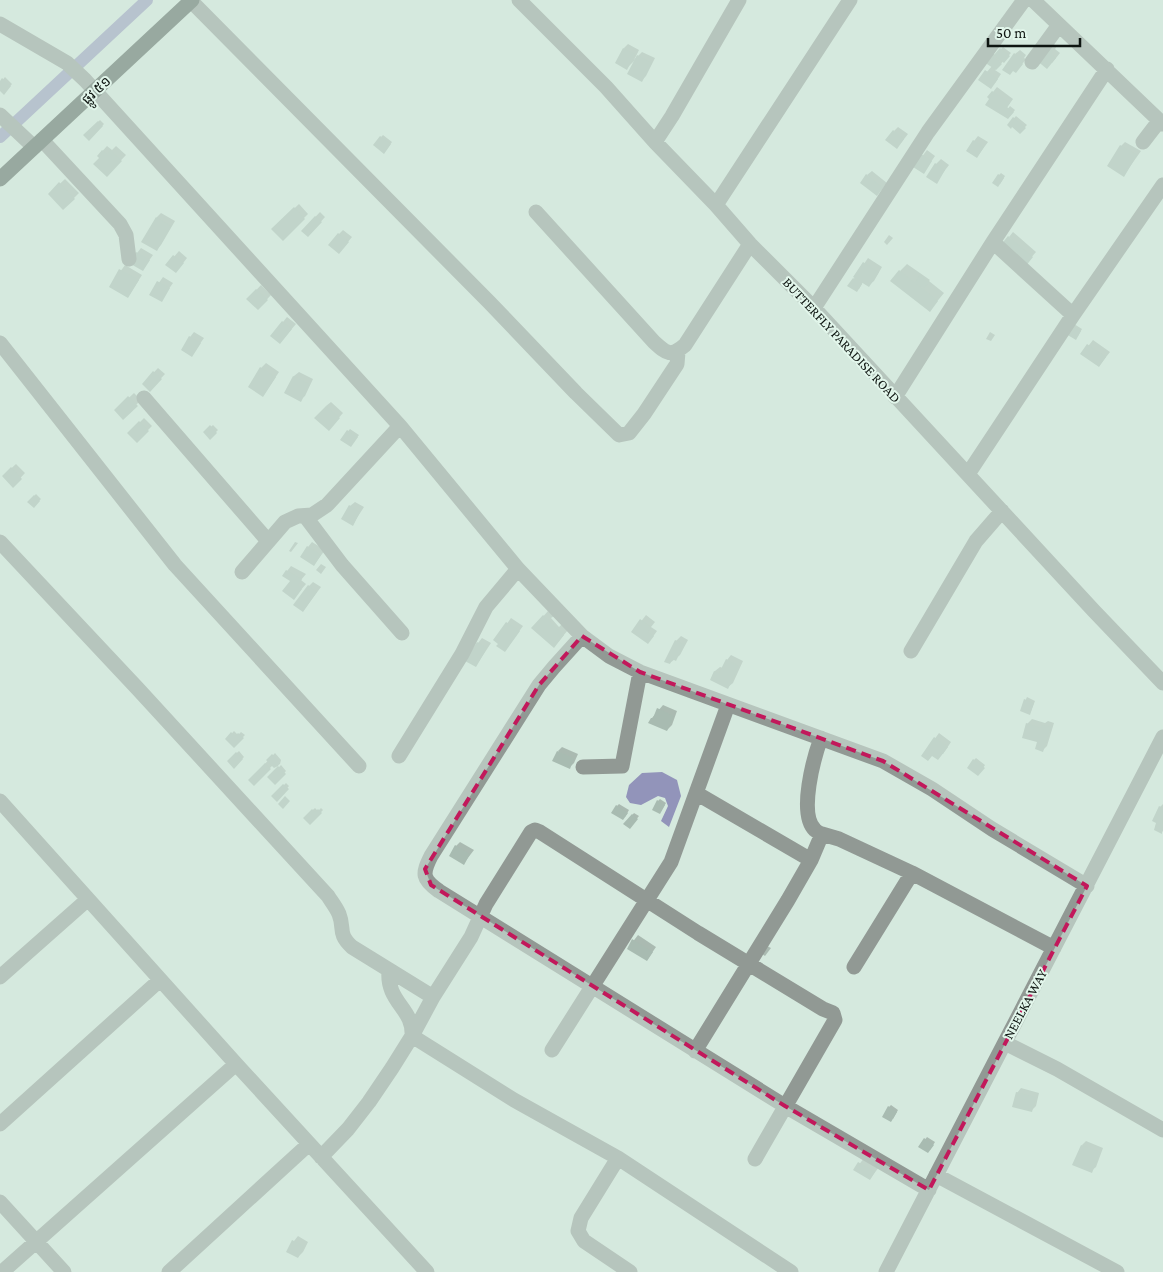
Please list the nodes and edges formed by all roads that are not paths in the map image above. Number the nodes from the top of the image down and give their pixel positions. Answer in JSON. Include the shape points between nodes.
{"nodes":[{"id":1,"x":519,"y":0,"type":"edge"},
{"id":2,"x":850,"y":0,"type":"edge"},
{"id":3,"x":1024,"y":0,"type":"edge"},
{"id":4,"x":1033,"y":0,"type":"edge"},
{"id":5,"x":191,"y":1,"type":"edge"},
{"id":6,"x":734,"y":2,"type":"edge"},
{"id":7,"x":0,"y":24,"type":"edge"},
{"id":8,"x":1059,"y":25,"type":"junction"},
{"id":9,"x":1032,"y":62,"type":"dead end"},
{"id":10,"x":1107,"y":70,"type":"junction"},
{"id":11,"x":90,"y":86,"type":"junction"},
{"id":12,"x":4,"y":119,"type":"edge"},
{"id":13,"x":1161,"y":122,"type":"edge"},
{"id":14,"x":655,"y":142,"type":"junction"},
{"id":15,"x":1143,"y":142,"type":"dead end"},
{"id":16,"x":38,"y":144,"type":"junction"},
{"id":17,"x":0,"y":179,"type":"edge"},
{"id":18,"x":1163,"y":185,"type":"edge"},
{"id":19,"x":716,"y":204,"type":"junction"},
{"id":20,"x":536,"y":212,"type":"dead end"},
{"id":21,"x":993,"y":242,"type":"junction"},
{"id":22,"x":750,"y":244,"type":"junction"},
{"id":23,"x":129,"y":258,"type":"dead end"},
{"id":24,"x":814,"y":308,"type":"junction"},
{"id":25,"x":1073,"y":315,"type":"junction"},
{"id":26,"x":0,"y":343,"type":"edge"},
{"id":27,"x":678,"y":352,"type":"junction"},
{"id":28,"x":895,"y":397,"type":"junction"},
{"id":29,"x":144,"y":398,"type":"dead end"},
{"id":30,"x":400,"y":426,"type":"junction"},
{"id":31,"x":968,"y":474,"type":"junction"},
{"id":32,"x":1002,"y":511,"type":"junction"},
{"id":33,"x":305,"y":516,"type":"junction"},
{"id":34,"x":268,"y":541,"type":"junction"},
{"id":35,"x":0,"y":542,"type":"edge"},
{"id":36,"x":518,"y":570,"type":"junction"},
{"id":37,"x":242,"y":572,"type":"dead end"},
{"id":38,"x":402,"y":633,"type":"dead end"},
{"id":39,"x":582,"y":636,"type":"junction"},
{"id":40,"x":911,"y":651,"type":"dead end"},
{"id":41,"x":640,"y":672,"type":"junction"},
{"id":42,"x":1163,"y":683,"type":"edge"},
{"id":43,"x":728,"y":705,"type":"junction"},
{"id":44,"x":1163,"y":737,"type":"edge"},
{"id":45,"x":821,"y":738,"type":"junction"},
{"id":46,"x":399,"y":756,"type":"dead end"},
{"id":47,"x":359,"y":766,"type":"dead end"},
{"id":48,"x":583,"y":767,"type":"dead end"},
{"id":49,"x":696,"y":794,"type":"junction"},
{"id":50,"x":0,"y":800,"type":"edge"},
{"id":51,"x":822,"y":834,"type":"junction"},
{"id":52,"x":811,"y":860,"type":"junction"},
{"id":53,"x":912,"y":873,"type":"junction"},
{"id":54,"x":1087,"y":886,"type":"junction"},
{"id":55,"x":88,"y":900,"type":"junction"},
{"id":56,"x":648,"y":901,"type":"junction"},
{"id":57,"x":481,"y":916,"type":"junction"},
{"id":58,"x":1054,"y":948,"type":"junction"},
{"id":59,"x":749,"y":963,"type":"junction"},
{"id":60,"x":854,"y":967,"type":"dead end"},
{"id":61,"x":389,"y":970,"type":"junction"},
{"id":62,"x":0,"y":977,"type":"edge"},
{"id":63,"x":160,"y":980,"type":"junction"},
{"id":64,"x":593,"y":987,"type":"junction"},
{"id":65,"x":433,"y":997,"type":"junction"},
{"id":66,"x":412,"y":1036,"type":"junction"},
{"id":67,"x":1005,"y":1043,"type":"junction"},
{"id":68,"x":552,"y":1050,"type":"dead end"},
{"id":69,"x":696,"y":1051,"type":"junction"},
{"id":70,"x":236,"y":1064,"type":"junction"},
{"id":71,"x":785,"y":1106,"type":"junction"},
{"id":72,"x":0,"y":1124,"type":"edge"},
{"id":73,"x":1163,"y":1130,"type":"edge"},
{"id":74,"x":309,"y":1144,"type":"junction"},
{"id":75,"x":321,"y":1157,"type":"junction"},
{"id":76,"x":618,"y":1158,"type":"junction"},
{"id":77,"x":755,"y":1159,"type":"dead end"},
{"id":78,"x":936,"y":1175,"type":"junction"},
{"id":79,"x":929,"y":1190,"type":"junction"},
{"id":80,"x":0,"y":1202,"type":"edge"},
{"id":81,"x":36,"y":1241,"type":"junction"},
{"id":82,"x":2,"y":1272,"type":"edge"},
{"id":83,"x":64,"y":1272,"type":"edge"},
{"id":84,"x":169,"y":1272,"type":"edge"},
{"id":85,"x":427,"y":1272,"type":"edge"},
{"id":86,"x":630,"y":1272,"type":"edge"},
{"id":87,"x":791,"y":1272,"type":"edge"},
{"id":88,"x":886,"y":1272,"type":"edge"},
{"id":89,"x":1116,"y":1272,"type":"edge"}],
"edges":[{"from":1,"to":14,"type":"street","name":"BUTTERFLY PARADISE ROAD","via":[[606,87]]},
{"from":2,"to":19,"type":"street"},
{"from":3,"to":24,"type":"street","via":[[928,132]]},
{"from":4,"to":8,"type":"street"},
{"from":5,"to":11,"type":"main road","name":"ផ្លូវ ៥១"},
{"from":5,"to":27,"type":"street","via":[[619,435],[629,433],[644,414],[677,364]]},
{"from":6,"to":14,"type":"street"},
{"from":7,"to":11,"type":"street","via":[[67,63]]},
{"from":8,"to":9,"type":"street"},
{"from":8,"to":10,"type":"street"},
{"from":10,"to":13,"type":"street"},
{"from":10,"to":21,"type":"street"},
{"from":11,"to":16,"type":"main road","name":"ផ្លូវ ៥១"},
{"from":11,"to":30,"type":"street"},
{"from":12,"to":16,"type":"street"},
{"from":13,"to":15,"type":"street"},
{"from":14,"to":19,"type":"street","name":"BUTTERFLY PARADISE ROAD"},
{"from":16,"to":17,"type":"main road","name":"ផ្លូវ ៥១"},
{"from":16,"to":23,"type":"street","via":[[120,224],[126,235]]},
{"from":18,"to":25,"type":"street"},
{"from":19,"to":22,"type":"street","name":"BUTTERFLY PARADISE ROAD"},
{"from":20,"to":27,"type":"street","via":[[663,351],[670,354]]},
{"from":21,"to":25,"type":"street"},
{"from":21,"to":28,"type":"street"},
{"from":22,"to":24,"type":"street","name":"BUTTERFLY PARADISE ROAD"},
{"from":22,"to":27,"type":"street"},
{"from":24,"to":28,"type":"street","name":"BUTTERFLY PARADISE ROAD"},
{"from":25,"to":31,"type":"street"},
{"from":26,"to":47,"type":"street","via":[[176,565]]},
{"from":28,"to":31,"type":"street","name":"BUTTERFLY PARADISE ROAD"},
{"from":29,"to":34,"type":"street"},
{"from":30,"to":33,"type":"street","via":[[326,505]]},
{"from":30,"to":36,"type":"street"},
{"from":31,"to":32,"type":"street","name":"BUTTERFLY PARADISE ROAD"},
{"from":32,"to":40,"type":"street","via":[[976,541]]},
{"from":32,"to":42,"type":"street","name":"BUTTERFLY PARADISE ROAD"},
{"from":33,"to":34,"type":"street","via":[[285,522]]},
{"from":33,"to":38,"type":"street","via":[[342,565]]},
{"from":34,"to":37,"type":"street"},
{"from":35,"to":61,"type":"street","via":[[328,896],[339,914],[345,940]]},
{"from":36,"to":39,"type":"street"},
{"from":36,"to":46,"type":"street","via":[[486,607],[462,654]]},
{"from":39,"to":41,"type":"street","via":[[609,656]]},
{"from":39,"to":57,"type":"street","via":[[528,701],[425,869],[424,875],[431,885]]},
{"from":41,"to":43,"type":"street"},
{"from":41,"to":48,"type":"street","via":[[622,766]]},
{"from":43,"to":45,"type":"street"},
{"from":43,"to":49,"type":"street"},
{"from":44,"to":54,"type":"street","name":"NEELKA WAY"},
{"from":45,"to":51,"type":"street","via":[[808,798],[810,822],[814,830]]},
{"from":45,"to":54,"type":"street","via":[[883,761]]},
{"from":49,"to":52,"type":"street"},
{"from":49,"to":56,"type":"street","via":[[671,862]]},
{"from":50,"to":55,"type":"street"},
{"from":51,"to":52,"type":"street"},
{"from":51,"to":53,"type":"street"},
{"from":52,"to":59,"type":"street"},
{"from":53,"to":58,"type":"street"},
{"from":53,"to":60,"type":"street"},
{"from":54,"to":58,"type":"street","name":"NEELKA WAY"},
{"from":55,"to":62,"type":"street"},
{"from":55,"to":63,"type":"street"},
{"from":56,"to":57,"type":"street","via":[[535,830],[493,892]]},
{"from":56,"to":59,"type":"street"},
{"from":56,"to":64,"type":"street"},
{"from":57,"to":64,"type":"street"},
{"from":57,"to":65,"type":"street","via":[[460,957]]},
{"from":58,"to":67,"type":"street","name":"NEELKA WAY"},
{"from":59,"to":69,"type":"street"},
{"from":59,"to":71,"type":"street","via":[[823,1010],[833,1013],[835,1018]]},
{"from":61,"to":65,"type":"street"},
{"from":61,"to":66,"type":"street","via":[[392,993],[411,1022]]},
{"from":63,"to":70,"type":"street"},
{"from":63,"to":72,"type":"street"},
{"from":64,"to":68,"type":"street"},
{"from":64,"to":69,"type":"street"},
{"from":65,"to":66,"type":"street"},
{"from":66,"to":75,"type":"street","via":[[369,1102]]},
{"from":66,"to":76,"type":"street","via":[[514,1100]]},
{"from":67,"to":73,"type":"street"},
{"from":67,"to":78,"type":"street","name":"NEELKA WAY"},
{"from":69,"to":71,"type":"street"},
{"from":70,"to":74,"type":"street"},
{"from":70,"to":81,"type":"street"},
{"from":71,"to":77,"type":"street"},
{"from":71,"to":79,"type":"street"},
{"from":74,"to":75,"type":"street"},
{"from":74,"to":84,"type":"street"},
{"from":75,"to":85,"type":"street"},
{"from":76,"to":86,"type":"street","via":[[581,1218],[578,1231],[584,1241]]},
{"from":76,"to":87,"type":"street"},
{"from":78,"to":79,"type":"street","name":"NEELKA WAY"},
{"from":78,"to":89,"type":"street"},
{"from":79,"to":88,"type":"street","name":"NEELKA WAY"},
{"from":80,"to":81,"type":"street"},
{"from":81,"to":82,"type":"street"},
{"from":81,"to":83,"type":"street"}]}
